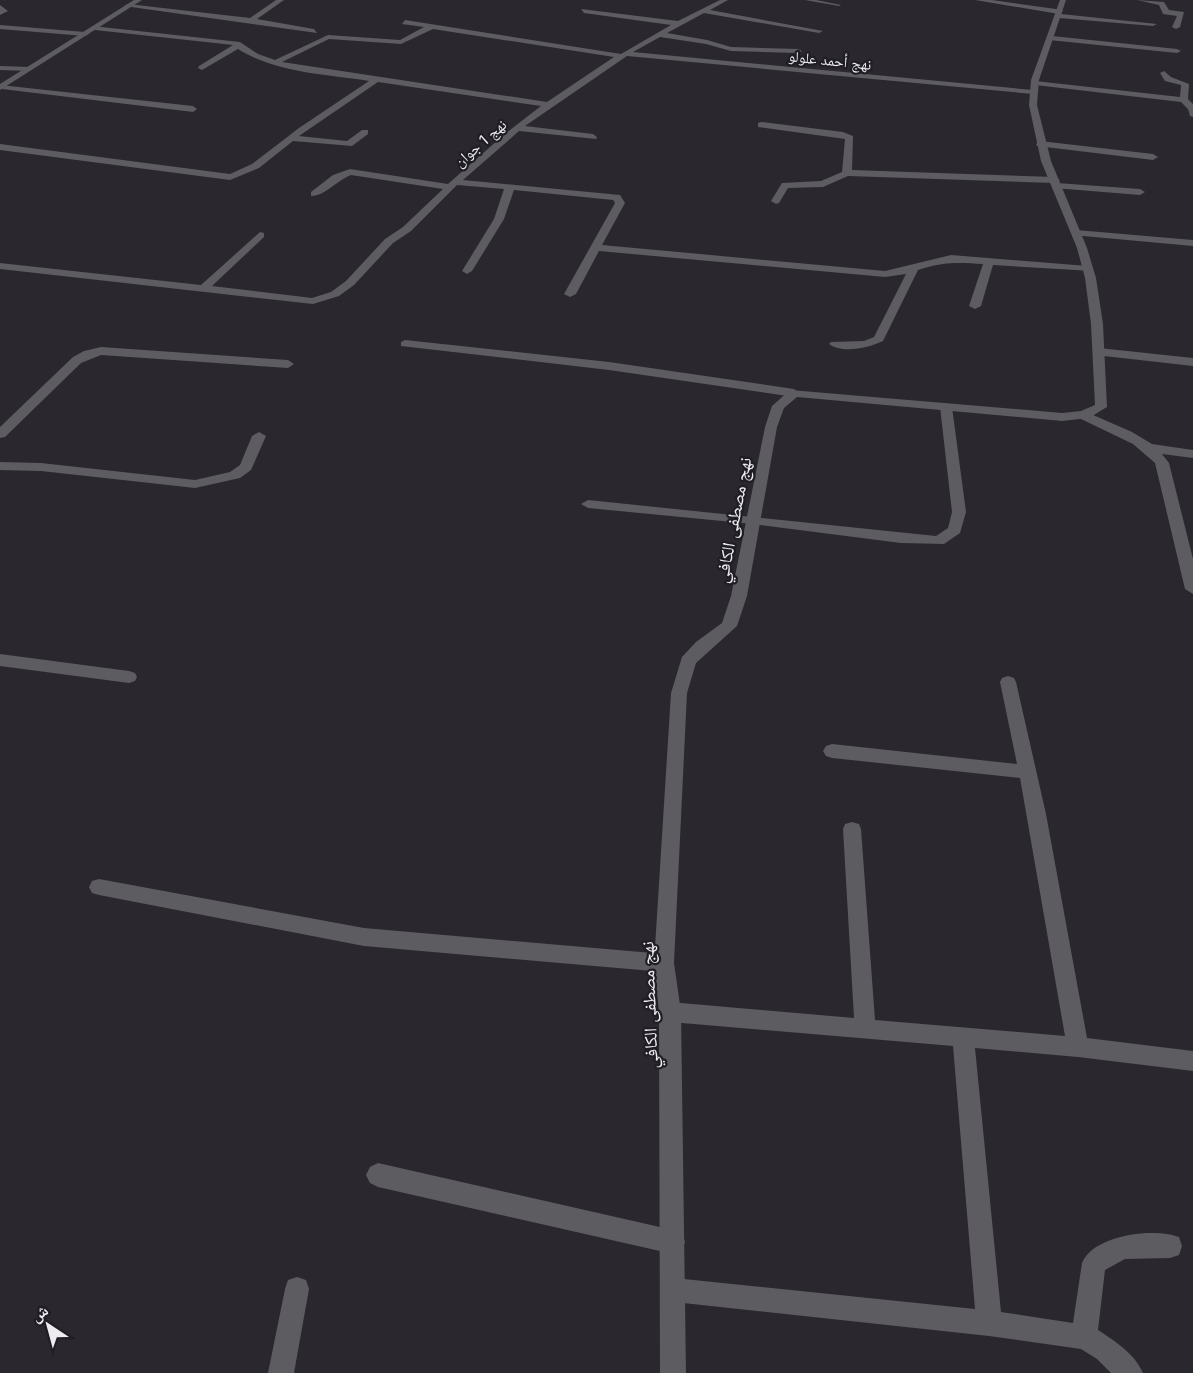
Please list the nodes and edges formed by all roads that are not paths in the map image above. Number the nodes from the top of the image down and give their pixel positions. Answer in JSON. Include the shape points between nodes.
{"nodes":[{"id":1,"x":139,"y":0,"type":"edge"},
{"id":2,"x":281,"y":0,"type":"edge"},
{"id":3,"x":725,"y":0,"type":"edge"},
{"id":4,"x":807,"y":0,"type":"edge"},
{"id":5,"x":978,"y":0,"type":"edge"},
{"id":6,"x":1140,"y":0,"type":"edge"},
{"id":7,"x":839,"y":5,"type":"dead end"},
{"id":8,"x":128,"y":6,"type":"junction"},
{"id":9,"x":0,"y":7,"type":"edge"},
{"id":10,"x":1060,"y":9,"type":"edge"},
{"id":11,"x":584,"y":11,"type":"dead end"},
{"id":12,"x":702,"y":11,"type":"junction"},
{"id":13,"x":0,"y":13,"type":"edge"},
{"id":14,"x":251,"y":20,"type":"junction"},
{"id":15,"x":405,"y":22,"type":"dead end"},
{"id":16,"x":676,"y":23,"type":"junction"},
{"id":17,"x":1153,"y":24,"type":"dead end"},
{"id":18,"x":432,"y":26,"type":"junction"},
{"id":19,"x":0,"y":27,"type":"edge"},
{"id":20,"x":1176,"y":27,"type":"dead end"},
{"id":21,"x":95,"y":28,"type":"junction"},
{"id":22,"x":314,"y":31,"type":"dead end"},
{"id":23,"x":819,"y":31,"type":"dead end"},
{"id":24,"x":85,"y":34,"type":"junction"},
{"id":25,"x":658,"y":34,"type":"junction"},
{"id":26,"x":1052,"y":38,"type":"junction"},
{"id":27,"x":240,"y":45,"type":"junction"},
{"id":28,"x":798,"y":51,"type":"dead end"},
{"id":29,"x":1177,"y":51,"type":"dead end"},
{"id":30,"x":623,"y":55,"type":"junction"},
{"id":31,"x":274,"y":63,"type":"junction"},
{"id":32,"x":0,"y":68,"type":"edge"},
{"id":33,"x":201,"y":68,"type":"dead end"},
{"id":34,"x":29,"y":69,"type":"junction"},
{"id":35,"x":1164,"y":73,"type":"dead end"},
{"id":36,"x":376,"y":80,"type":"junction"},
{"id":37,"x":1,"y":87,"type":"edge"},
{"id":38,"x":1034,"y":88,"type":"junction"},
{"id":39,"x":1184,"y":100,"type":"junction"},
{"id":40,"x":549,"y":105,"type":"junction"},
{"id":41,"x":193,"y":109,"type":"dead end"},
{"id":42,"x":1193,"y":114,"type":"edge"},
{"id":43,"x":761,"y":125,"type":"dead end"},
{"id":44,"x":517,"y":128,"type":"junction"},
{"id":45,"x":365,"y":132,"type":"dead end"},
{"id":46,"x":593,"y":137,"type":"dead end"},
{"id":47,"x":291,"y":138,"type":"junction"},
{"id":48,"x":1040,"y":144,"type":"junction"},
{"id":49,"x":0,"y":147,"type":"edge"},
{"id":50,"x":1152,"y":157,"type":"dead end"},
{"id":51,"x":847,"y":173,"type":"junction"},
{"id":52,"x":1056,"y":183,"type":"junction"},
{"id":53,"x":452,"y":184,"type":"junction"},
{"id":54,"x":510,"y":187,"type":"junction"},
{"id":55,"x":1140,"y":192,"type":"dead end"},
{"id":56,"x":314,"y":194,"type":"dead end"},
{"id":57,"x":776,"y":201,"type":"dead end"},
{"id":58,"x":1076,"y":233,"type":"junction"},
{"id":59,"x":260,"y":235,"type":"dead end"},
{"id":60,"x":1193,"y":243,"type":"edge"},
{"id":61,"x":595,"y":248,"type":"junction"},
{"id":62,"x":989,"y":261,"type":"junction"},
{"id":63,"x":0,"y":266,"type":"edge"},
{"id":64,"x":914,"y":268,"type":"junction"},
{"id":65,"x":1088,"y":269,"type":"junction"},
{"id":66,"x":467,"y":271,"type":"dead end"},
{"id":67,"x":203,"y":289,"type":"junction"},
{"id":68,"x":570,"y":294,"type":"dead end"},
{"id":69,"x":975,"y":306,"type":"dead end"},
{"id":70,"x":405,"y":344,"type":"dead end"},
{"id":71,"x":836,"y":344,"type":"dead end"},
{"id":72,"x":1099,"y":352,"type":"junction"},
{"id":73,"x":1193,"y":362,"type":"edge"},
{"id":74,"x":288,"y":364,"type":"dead end"},
{"id":75,"x":794,"y":393,"type":"junction"},
{"id":76,"x":946,"y":407,"type":"junction"},
{"id":77,"x":1084,"y":415,"type":"junction"},
{"id":78,"x":0,"y":434,"type":"edge"},
{"id":79,"x":259,"y":436,"type":"dead end"},
{"id":80,"x":1149,"y":448,"type":"junction"},
{"id":81,"x":1193,"y":454,"type":"edge"},
{"id":82,"x":0,"y":466,"type":"edge"},
{"id":83,"x":588,"y":504,"type":"dead end"},
{"id":84,"x":753,"y":520,"type":"junction"},
{"id":85,"x":1193,"y":590,"type":"edge"},
{"id":86,"x":0,"y":660,"type":"edge"},
{"id":87,"x":129,"y":677,"type":"dead end"},
{"id":88,"x":1008,"y":682,"type":"dead end"},
{"id":89,"x":832,"y":751,"type":"dead end"},
{"id":90,"x":1028,"y":772,"type":"junction"},
{"id":91,"x":852,"y":829,"type":"dead end"},
{"id":92,"x":99,"y":887,"type":"dead end"},
{"id":93,"x":664,"y":963,"type":"junction"},
{"id":94,"x":670,"y":1012,"type":"junction"},
{"id":95,"x":865,"y":1027,"type":"junction"},
{"id":96,"x":963,"y":1036,"type":"junction"},
{"id":97,"x":1078,"y":1047,"type":"junction"},
{"id":98,"x":1193,"y":1061,"type":"edge"},
{"id":99,"x":378,"y":1175,"type":"dead end"},
{"id":100,"x":673,"y":1242,"type":"junction"},
{"id":101,"x":1170,"y":1246,"type":"dead end"},
{"id":102,"x":297,"y":1289,"type":"dead end"},
{"id":103,"x":674,"y":1290,"type":"junction"},
{"id":104,"x":989,"y":1323,"type":"junction"},
{"id":105,"x":1085,"y":1337,"type":"junction"},
{"id":106,"x":281,"y":1373,"type":"edge"},
{"id":107,"x":673,"y":1373,"type":"edge"},
{"id":108,"x":1130,"y":1373,"type":"edge"}],
"edges":[{"from":1,"to":8,"type":"street"},
{"from":2,"to":14,"type":"street"},
{"from":3,"to":12,"type":"street","name":"نهج 1 جوان"},
{"from":4,"to":7,"type":"lane"},
{"from":5,"to":10,"type":"street"},
{"from":6,"to":20,"type":"street","via":[[1162,3],[1166,12],[1181,14]]},
{"from":8,"to":14,"type":"street"},
{"from":8,"to":21,"type":"street"},
{"from":9,"to":13,"type":"street","via":[[4,11]]},
{"from":10,"to":17,"type":"street"},
{"from":10,"to":26,"type":"street"},
{"from":11,"to":16,"type":"street"},
{"from":12,"to":16,"type":"street","name":"نهج 1 جوان"},
{"from":12,"to":23,"type":"street"},
{"from":14,"to":22,"type":"street"},
{"from":15,"to":18,"type":"street","name":"نهج أحمد علولو"},
{"from":16,"to":25,"type":"street","name":"نهج 1 جوان"},
{"from":18,"to":30,"type":"street","name":"نهج أحمد علولو"},
{"from":18,"to":31,"type":"street","via":[[401,42],[328,37]]},
{"from":19,"to":24,"type":"street"},
{"from":21,"to":24,"type":"street"},
{"from":21,"to":27,"type":"street"},
{"from":24,"to":34,"type":"street"},
{"from":25,"to":28,"type":"street","via":[[731,49]]},
{"from":25,"to":30,"type":"street","name":"نهج 1 جوان"},
{"from":26,"to":29,"type":"street"},
{"from":26,"to":38,"type":"street"},
{"from":27,"to":31,"type":"street"},
{"from":27,"to":33,"type":"street"},
{"from":30,"to":38,"type":"street","name":"نهج أحمد علولو"},
{"from":30,"to":40,"type":"street","name":"نهج 1 جوان"},
{"from":31,"to":36,"type":"street"},
{"from":32,"to":34,"type":"street"},
{"from":34,"to":37,"type":"street"},
{"from":35,"to":39,"type":"street","via":[[1168,80],[1185,84]]},
{"from":36,"to":40,"type":"street"},
{"from":36,"to":47,"type":"street"},
{"from":37,"to":41,"type":"street"},
{"from":38,"to":39,"type":"street","name":"نهج أحمد علولو"},
{"from":38,"to":48,"type":"street"},
{"from":39,"to":42,"type":"street"},
{"from":40,"to":44,"type":"street","name":"نهج 1 جوان"},
{"from":43,"to":51,"type":"street","via":[[850,138]]},
{"from":44,"to":46,"type":"street"},
{"from":44,"to":53,"type":"street","name":"نهج 1 جوان"},
{"from":45,"to":47,"type":"street","via":[[349,144]]},
{"from":47,"to":49,"type":"street","via":[[243,174],[230,177]]},
{"from":48,"to":50,"type":"street"},
{"from":48,"to":52,"type":"street"},
{"from":51,"to":52,"type":"street"},
{"from":51,"to":57,"type":"street","via":[[823,184],[785,185]]},
{"from":52,"to":55,"type":"street"},
{"from":52,"to":58,"type":"street"},
{"from":53,"to":54,"type":"street","name":"نهج 1 جوان"},
{"from":53,"to":56,"type":"street","via":[[350,172],[336,177]]},
{"from":53,"to":67,"type":"street","via":[[335,294],[300,301]]},
{"from":54,"to":61,"type":"street","name":"نهج 1 جوان","via":[[617,197],[620,203]]},
{"from":54,"to":66,"type":"street","via":[[500,219]]},
{"from":58,"to":60,"type":"street"},
{"from":58,"to":65,"type":"street"},
{"from":59,"to":67,"type":"street"},
{"from":61,"to":64,"type":"street","via":[[885,274]]},
{"from":61,"to":68,"type":"street","name":"نهج 1 جوان"},
{"from":62,"to":64,"type":"street","via":[[940,258]]},
{"from":62,"to":65,"type":"street"},
{"from":62,"to":69,"type":"street"},
{"from":63,"to":67,"type":"street"},
{"from":64,"to":71,"type":"street","via":[[879,339],[866,345]]},
{"from":65,"to":72,"type":"street"},
{"from":70,"to":75,"type":"street","via":[[609,366]]},
{"from":72,"to":73,"type":"street"},
{"from":72,"to":77,"type":"street","via":[[1101,407]]},
{"from":74,"to":78,"type":"street","via":[[101,351],[88,354]]},
{"from":75,"to":76,"type":"street"},
{"from":75,"to":84,"type":"street","name":"نهج مصطفى الكافي","via":[[778,406],[771,426]]},
{"from":76,"to":77,"type":"street","via":[[1062,417]]},
{"from":76,"to":84,"type":"street","via":[[959,512],[954,530],[939,541]]},
{"from":77,"to":80,"type":"street"},
{"from":79,"to":82,"type":"street","via":[[246,467],[234,475],[195,484]]},
{"from":80,"to":81,"type":"street"},
{"from":80,"to":85,"type":"street","via":[[1162,463]]},
{"from":83,"to":84,"type":"street"},
{"from":84,"to":93,"type":"street","name":"نهج مصطفى الكافي","via":[[739,596],[729,626],[702,645],[688,661],[679,693]]},
{"from":86,"to":87,"type":"street"},
{"from":88,"to":90,"type":"street"},
{"from":89,"to":90,"type":"street"},
{"from":90,"to":97,"type":"street"},
{"from":91,"to":95,"type":"street"},
{"from":92,"to":93,"type":"street","via":[[364,937]]},
{"from":93,"to":94,"type":"street","name":"نهج مصطفى الكافي"},
{"from":94,"to":95,"type":"street"},
{"from":94,"to":100,"type":"street","name":"نهج مصطفى الكافي"},
{"from":95,"to":96,"type":"street"},
{"from":96,"to":97,"type":"street"},
{"from":96,"to":104,"type":"street"},
{"from":97,"to":98,"type":"street"},
{"from":99,"to":100,"type":"street"},
{"from":100,"to":103,"type":"street","name":"نهج مصطفى الكافي"},
{"from":101,"to":105,"type":"street","via":[[1122,1247],[1094,1263]]},
{"from":102,"to":106,"type":"street"},
{"from":103,"to":104,"type":"street"},
{"from":103,"to":107,"type":"street","name":"نهج مصطفى الكافي"},
{"from":104,"to":105,"type":"street"},
{"from":105,"to":108,"type":"street"}]}
